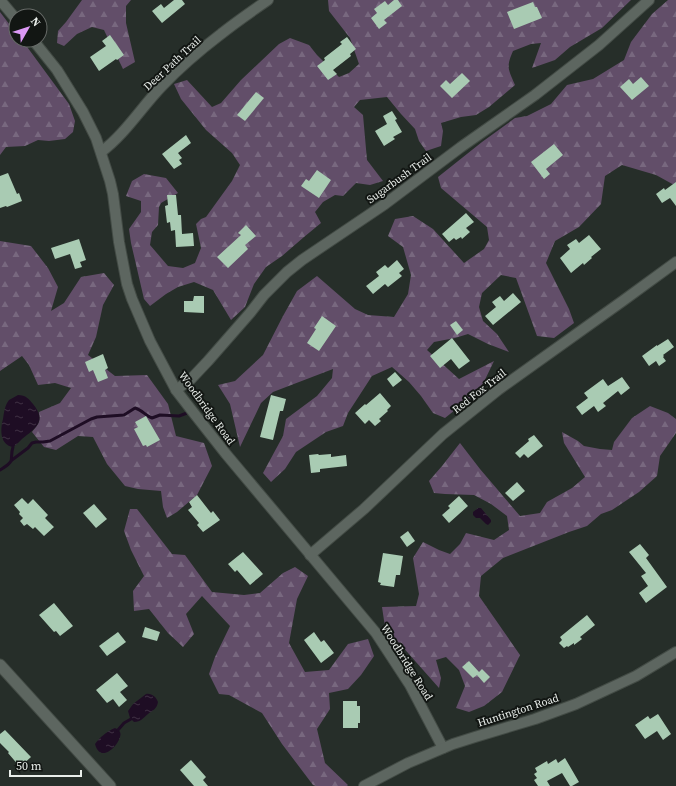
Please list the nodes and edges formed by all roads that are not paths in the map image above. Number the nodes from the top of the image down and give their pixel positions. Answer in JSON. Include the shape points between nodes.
{"nodes":[{"id":1,"x":0,"y":0,"type":"edge"},
{"id":2,"x":268,"y":0,"type":"edge"},
{"id":3,"x":649,"y":0,"type":"edge"},
{"id":4,"x":8,"y":10,"type":"edge"},
{"id":5,"x":39,"y":48,"type":"edge"},
{"id":6,"x":101,"y":152,"type":"junction"},
{"id":7,"x":676,"y":262,"type":"edge"},
{"id":8,"x":176,"y":390,"type":"junction"},
{"id":9,"x":310,"y":555,"type":"junction"},
{"id":10,"x":676,"y":652,"type":"edge"},
{"id":11,"x":0,"y":665,"type":"edge"},
{"id":12,"x":443,"y":748,"type":"junction"},
{"id":13,"x":110,"y":786,"type":"edge"},
{"id":14,"x":364,"y":786,"type":"edge"}],
"edges":[{"from":1,"to":4,"type":"street"},
{"from":2,"to":6,"type":"street","name":"Deer Path Trail","via":[[220,34],[177,71],[120,135]]},
{"from":3,"to":8,"type":"street","name":"Sugarbush Trail","via":[[599,45],[535,95],[287,272],[208,361]]},
{"from":5,"to":6,"type":"street","name":"Woodbridge Road","via":[[70,91],[90,125]]},
{"from":6,"to":8,"type":"street","name":"Woodbridge Road","via":[[113,194],[118,242],[127,284],[150,341]]},
{"from":7,"to":9,"type":"street","name":"Red Fox Trail","via":[[498,390],[443,434],[364,509]]},
{"from":8,"to":9,"type":"street","name":"Woodbridge Road"},
{"from":9,"to":12,"type":"street","name":"Woodbridge Road","via":[[376,633],[410,685]]},
{"from":10,"to":12,"type":"street","name":"Huntington Road","via":[[636,676],[576,704]]},
{"from":11,"to":13,"type":"street"},
{"from":12,"to":14,"type":"street","name":"Huntington Road"}]}
